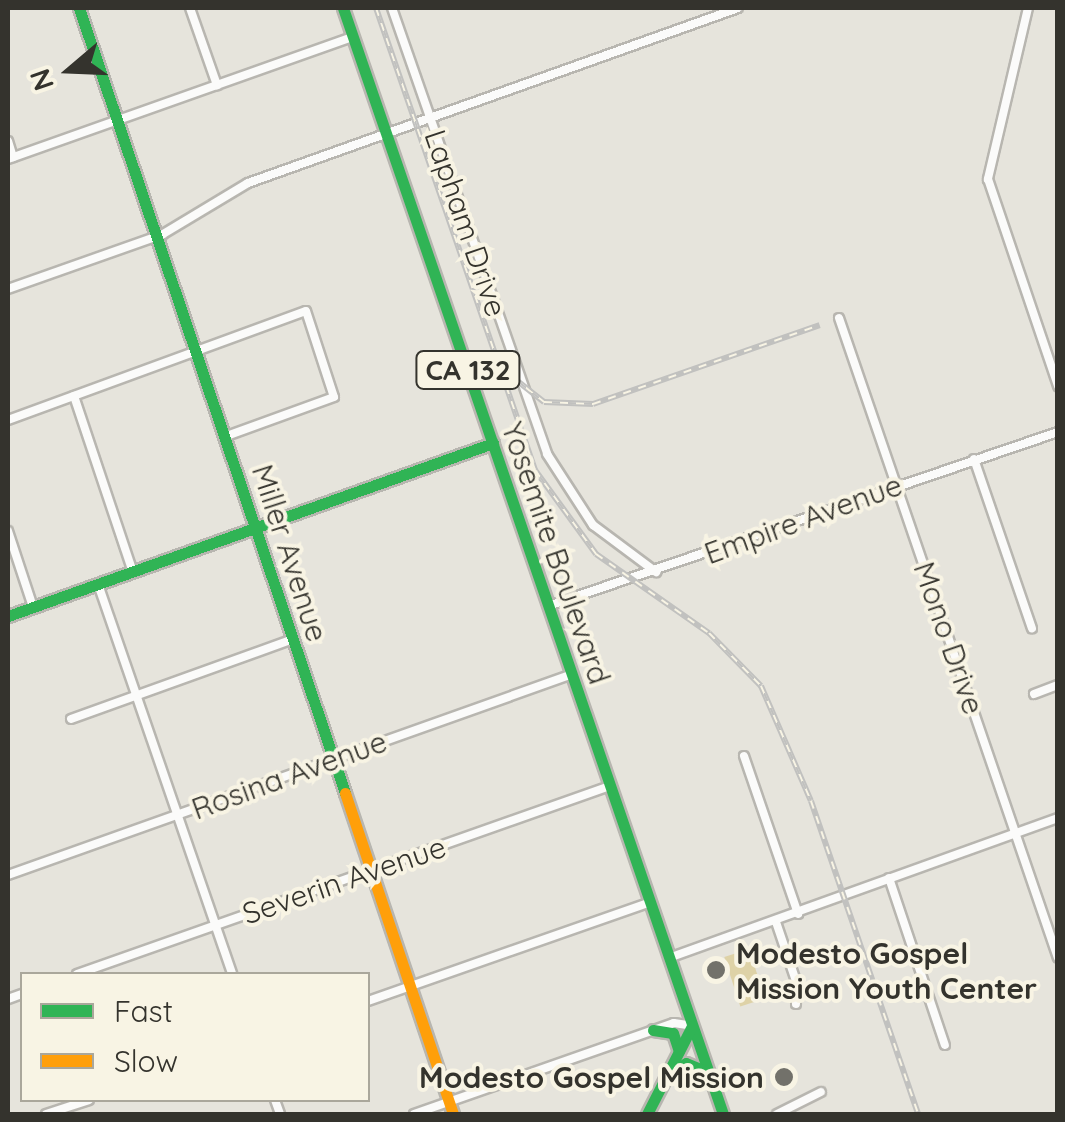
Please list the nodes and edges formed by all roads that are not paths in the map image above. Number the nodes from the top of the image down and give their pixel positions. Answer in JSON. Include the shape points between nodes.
{"nodes":[{"id":1,"x":78,"y":8,"type":"edge"},
{"id":2,"x":190,"y":8,"type":"edge"},
{"id":3,"x":343,"y":8,"type":"edge"},
{"id":4,"x":392,"y":8,"type":"edge"},
{"id":5,"x":738,"y":8,"type":"edge"},
{"id":6,"x":1028,"y":8,"type":"edge"},
{"id":7,"x":353,"y":37,"type":"junction"},
{"id":8,"x":217,"y":85,"type":"junction"},
{"id":9,"x":429,"y":116,"type":"junction"},
{"id":10,"x":118,"y":120,"type":"junction"},
{"id":11,"x":387,"y":134,"type":"junction"},
{"id":12,"x":8,"y":142,"type":"edge"},
{"id":13,"x":10,"y":158,"type":"edge"},
{"id":14,"x":156,"y":237,"type":"junction"},
{"id":15,"x":8,"y":290,"type":"edge"},
{"id":16,"x":839,"y":318,"type":"dead end"},
{"id":17,"x":1058,"y":350,"type":"edge"},
{"id":18,"x":199,"y":352,"type":"junction"},
{"id":19,"x":1046,"y":355,"type":"junction"},
{"id":20,"x":1058,"y":386,"type":"edge"},
{"id":21,"x":74,"y":396,"type":"junction"},
{"id":22,"x":8,"y":420,"type":"edge"},
{"id":23,"x":1058,"y":432,"type":"edge"},
{"id":24,"x":226,"y":436,"type":"junction"},
{"id":25,"x":493,"y":443,"type":"junction"},
{"id":26,"x":974,"y":459,"type":"junction"},
{"id":27,"x":895,"y":486,"type":"junction"},
{"id":28,"x":254,"y":529,"type":"junction"},
{"id":29,"x":8,"y":532,"type":"edge"},
{"id":30,"x":133,"y":572,"type":"junction"},
{"id":31,"x":656,"y":572,"type":"junction"},
{"id":32,"x":98,"y":584,"type":"junction"},
{"id":33,"x":548,"y":606,"type":"junction"},
{"id":34,"x":33,"y":607,"type":"junction"},
{"id":35,"x":8,"y":616,"type":"edge"},
{"id":36,"x":1032,"y":628,"type":"dead end"},
{"id":37,"x":291,"y":640,"type":"junction"},
{"id":38,"x":570,"y":675,"type":"junction"},
{"id":39,"x":1058,"y":686,"type":"edge"},
{"id":40,"x":1034,"y":694,"type":"dead end"},
{"id":41,"x":137,"y":696,"type":"junction"},
{"id":42,"x":71,"y":719,"type":"dead end"},
{"id":43,"x":744,"y":756,"type":"dead end"},
{"id":44,"x":332,"y":760,"type":"junction"},
{"id":45,"x":610,"y":786,"type":"junction"},
{"id":46,"x":177,"y":814,"type":"junction"},
{"id":47,"x":1058,"y":818,"type":"edge"},
{"id":48,"x":1015,"y":833,"type":"junction"},
{"id":49,"x":370,"y":871,"type":"junction"},
{"id":50,"x":8,"y":875,"type":"edge"},
{"id":51,"x":888,"y":878,"type":"junction"},
{"id":52,"x":650,"y":902,"type":"junction"},
{"id":53,"x":798,"y":914,"type":"junction"},
{"id":54,"x":776,"y":922,"type":"junction"},
{"id":55,"x":216,"y":926,"type":"junction"},
{"id":56,"x":669,"y":958,"type":"junction"},
{"id":57,"x":1058,"y":958,"type":"edge"},
{"id":58,"x":83,"y":972,"type":"edge"},
{"id":59,"x":231,"y":972,"type":"edge"},
{"id":60,"x":410,"y":986,"type":"junction"},
{"id":61,"x":370,"y":1000,"type":"edge"},
{"id":62,"x":796,"y":1004,"type":"dead end"},
{"id":63,"x":692,"y":1026,"type":"junction"},
{"id":64,"x":653,"y":1030,"type":"junction"},
{"id":65,"x":946,"y":1045,"type":"dead end"},
{"id":66,"x":680,"y":1054,"type":"junction"},
{"id":67,"x":708,"y":1072,"type":"junction"},
{"id":68,"x":668,"y":1074,"type":"junction"},
{"id":69,"x":821,"y":1092,"type":"dead end"},
{"id":70,"x":83,"y":1102,"type":"edge"},
{"id":71,"x":451,"y":1108,"type":"edge"},
{"id":72,"x":46,"y":1114,"type":"edge"},
{"id":73,"x":414,"y":1114,"type":"edge"},
{"id":74,"x":647,"y":1114,"type":"edge"},
{"id":75,"x":723,"y":1114,"type":"edge"},
{"id":76,"x":777,"y":1114,"type":"edge"}],
"edges":[{"from":1,"to":10,"type":"street","name":"Miller Avenue"},
{"from":2,"to":8,"type":"street"},
{"from":3,"to":7,"type":"street","name":"Yosemite Boulevard","number":"CA 132"},
{"from":4,"to":9,"type":"street","name":"Lapham Drive"},
{"from":5,"to":9,"type":"street"},
{"from":6,"to":19,"type":"street","via":[[988,180]]},
{"from":7,"to":8,"type":"street"},
{"from":7,"to":11,"type":"street","name":"Yosemite Boulevard","number":"CA 132"},
{"from":8,"to":10,"type":"street"},
{"from":9,"to":11,"type":"street"},
{"from":9,"to":31,"type":"street","name":"Lapham Drive","via":[[556,474],[593,524]]},
{"from":10,"to":13,"type":"street"},
{"from":10,"to":14,"type":"street","name":"Miller Avenue"},
{"from":11,"to":14,"type":"street","via":[[248,183]]},
{"from":11,"to":25,"type":"street","name":"Yosemite Boulevard","number":"CA 132"},
{"from":12,"to":13,"type":"street"},
{"from":14,"to":15,"type":"street"},
{"from":14,"to":18,"type":"street","name":"Miller Avenue"},
{"from":16,"to":27,"type":"street","name":"Mono Drive"},
{"from":17,"to":19,"type":"street"},
{"from":18,"to":21,"type":"street"},
{"from":18,"to":24,"type":"street","name":"Miller Avenue"},
{"from":18,"to":24,"type":"street","via":[[306,311],[334,397]]},
{"from":19,"to":20,"type":"street"},
{"from":21,"to":22,"type":"street"},
{"from":21,"to":30,"type":"street"},
{"from":23,"to":26,"type":"street","name":"Empire Avenue"},
{"from":24,"to":28,"type":"street","name":"Miller Avenue"},
{"from":25,"to":28,"type":"street"},
{"from":25,"to":33,"type":"street","name":"Yosemite Boulevard","number":"CA 132"},
{"from":26,"to":27,"type":"street","name":"Empire Avenue"},
{"from":26,"to":36,"type":"street"},
{"from":27,"to":31,"type":"street","name":"Empire Avenue"},
{"from":27,"to":48,"type":"street","name":"Mono Drive"},
{"from":28,"to":30,"type":"street"},
{"from":28,"to":37,"type":"street","name":"Miller Avenue"},
{"from":29,"to":34,"type":"street"},
{"from":30,"to":32,"type":"street"},
{"from":31,"to":33,"type":"street","name":"Empire Avenue"},
{"from":32,"to":34,"type":"street"},
{"from":32,"to":41,"type":"street"},
{"from":33,"to":38,"type":"street","name":"Yosemite Boulevard","number":"CA 132"},
{"from":34,"to":35,"type":"street"},
{"from":37,"to":41,"type":"street"},
{"from":37,"to":44,"type":"street","name":"Miller Avenue"},
{"from":38,"to":44,"type":"street","name":"Rosina Avenue"},
{"from":38,"to":45,"type":"street","name":"Yosemite Boulevard","number":"CA 132"},
{"from":39,"to":40,"type":"street"},
{"from":41,"to":42,"type":"street"},
{"from":41,"to":46,"type":"street"},
{"from":43,"to":53,"type":"street"},
{"from":44,"to":46,"type":"street","name":"Rosina Avenue"},
{"from":44,"to":49,"type":"street","name":"Miller Avenue"},
{"from":45,"to":49,"type":"street","name":"Severin Avenue"},
{"from":45,"to":52,"type":"street","name":"Yosemite Boulevard","number":"CA 132"},
{"from":46,"to":50,"type":"street","name":"Rosina Avenue"},
{"from":46,"to":55,"type":"street"},
{"from":47,"to":48,"type":"street"},
{"from":48,"to":51,"type":"street"},
{"from":48,"to":57,"type":"street","name":"Mono Drive"},
{"from":49,"to":55,"type":"street","name":"Severin Avenue"},
{"from":49,"to":60,"type":"street","name":"Miller Avenue"},
{"from":51,"to":53,"type":"street"},
{"from":51,"to":65,"type":"street"},
{"from":52,"to":56,"type":"street","name":"Yosemite Boulevard","number":"CA 132"},
{"from":52,"to":60,"type":"street"},
{"from":53,"to":54,"type":"street"},
{"from":54,"to":56,"type":"street"},
{"from":54,"to":62,"type":"street","via":[[797,984]]},
{"from":55,"to":58,"type":"street","name":"Severin Avenue"},
{"from":55,"to":59,"type":"street"},
{"from":56,"to":63,"type":"street","name":"Yosemite Boulevard","number":"CA 132"},
{"from":60,"to":61,"type":"street"},
{"from":60,"to":71,"type":"street","name":"Miller Avenue"},
{"from":63,"to":64,"type":"street"},
{"from":63,"to":66,"type":"street"},
{"from":63,"to":67,"type":"street","name":"Yosemite Boulevard","number":"CA 132"},
{"from":64,"to":66,"type":"street","via":[[674,1034]]},
{"from":64,"to":71,"type":"street"},
{"from":66,"to":68,"type":"street"},
{"from":67,"to":68,"type":"street","via":[[684,1064]]},
{"from":67,"to":75,"type":"street","name":"Yosemite Boulevard","number":"CA 132"},
{"from":68,"to":74,"type":"street"},
{"from":69,"to":76,"type":"street"},
{"from":70,"to":72,"type":"street"},
{"from":71,"to":73,"type":"street"}]}
